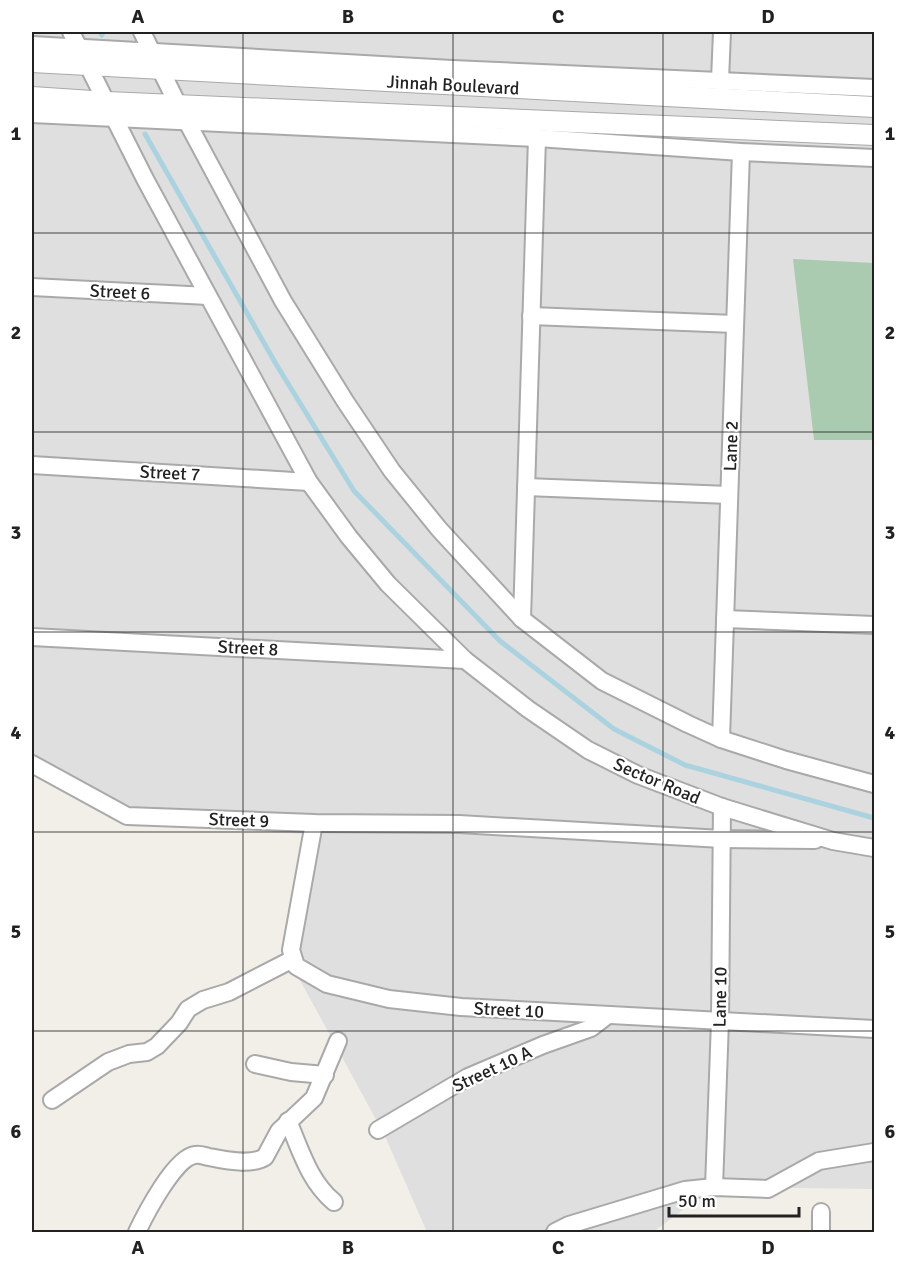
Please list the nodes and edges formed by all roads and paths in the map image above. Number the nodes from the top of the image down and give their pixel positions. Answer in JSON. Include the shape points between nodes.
{"nodes":[{"id":1,"x":71,"y":32,"type":"edge"},
{"id":2,"x":142,"y":32,"type":"edge"},
{"id":3,"x":722,"y":32,"type":"edge"},
{"id":4,"x":32,"y":45,"type":"edge"},
{"id":5,"x":151,"y":51,"type":"junction"},
{"id":6,"x":85,"y":57,"type":"junction"},
{"id":7,"x":32,"y":62,"type":"edge"},
{"id":8,"x":161,"y":69,"type":"junction"},
{"id":9,"x":720,"y":80,"type":"junction"},
{"id":10,"x":805,"y":83,"type":"junction"},
{"id":11,"x":874,"y":88,"type":"edge"},
{"id":12,"x":32,"y":97,"type":"edge"},
{"id":13,"x":805,"y":103,"type":"junction"},
{"id":14,"x":874,"y":107,"type":"edge"},
{"id":15,"x":111,"y":110,"type":"junction"},
{"id":16,"x":183,"y":113,"type":"junction"},
{"id":17,"x":32,"y":114,"type":"edge"},
{"id":18,"x":806,"y":132,"type":"junction"},
{"id":19,"x":874,"y":135,"type":"edge"},
{"id":20,"x":537,"y":138,"type":"junction"},
{"id":21,"x":741,"y":152,"type":"junction"},
{"id":22,"x":801,"y":154,"type":"junction"},
{"id":23,"x":874,"y":158,"type":"edge"},
{"id":24,"x":32,"y":287,"type":"edge"},
{"id":25,"x":208,"y":296,"type":"junction"},
{"id":26,"x":531,"y":316,"type":"junction"},
{"id":27,"x":735,"y":324,"type":"junction"},
{"id":28,"x":32,"y":465,"type":"edge"},
{"id":29,"x":309,"y":482,"type":"junction"},
{"id":30,"x":526,"y":487,"type":"junction"},
{"id":31,"x":729,"y":495,"type":"junction"},
{"id":32,"x":522,"y":619,"type":"junction"},
{"id":33,"x":725,"y":619,"type":"junction"},
{"id":34,"x":874,"y":625,"type":"edge"},
{"id":35,"x":32,"y":637,"type":"edge"},
{"id":36,"x":465,"y":660,"type":"junction"},
{"id":37,"x":722,"y":739,"type":"junction"},
{"id":38,"x":32,"y":764,"type":"edge"},
{"id":39,"x":874,"y":784,"type":"edge"},
{"id":40,"x":722,"y":807,"type":"junction"},
{"id":41,"x":314,"y":823,"type":"junction"},
{"id":42,"x":722,"y":839,"type":"junction"},
{"id":43,"x":833,"y":841,"type":"junction"},
{"id":44,"x":874,"y":848,"type":"edge"},
{"id":45,"x":294,"y":959,"type":"junction"},
{"id":46,"x":608,"y":1015,"type":"junction"},
{"id":47,"x":720,"y":1021,"type":"junction"},
{"id":48,"x":874,"y":1029,"type":"edge"},
{"id":49,"x":338,"y":1041,"type":"dead end"},
{"id":50,"x":255,"y":1064,"type":"dead end"},
{"id":51,"x":325,"y":1075,"type":"junction"},
{"id":52,"x":52,"y":1100,"type":"dead end"},
{"id":53,"x":288,"y":1121,"type":"junction"},
{"id":54,"x":378,"y":1130,"type":"dead end"},
{"id":55,"x":874,"y":1152,"type":"edge"},
{"id":56,"x":714,"y":1187,"type":"junction"},
{"id":57,"x":334,"y":1202,"type":"dead end"},
{"id":58,"x":821,"y":1212,"type":"dead end"},
{"id":59,"x":137,"y":1233,"type":"edge"},
{"id":60,"x":555,"y":1233,"type":"edge"},
{"id":61,"x":821,"y":1233,"type":"edge"}],
"edges":[{"from":1,"to":6,"type":"street","name":"Sector Road"},
{"from":2,"to":5,"type":"street"},
{"from":3,"to":9,"type":"street"},
{"from":4,"to":6,"type":"street"},
{"from":5,"to":6,"type":"street"},
{"from":5,"to":8,"type":"street"},
{"from":5,"to":9,"type":"street"},
{"from":6,"to":7,"type":"street","name":"Jinnah Boulevard"},
{"from":6,"to":8,"type":"street","name":"Jinnah Boulevard"},
{"from":6,"to":15,"type":"street","name":"Sector Road"},
{"from":8,"to":13,"type":"street","name":"Jinnah Boulevard"},
{"from":8,"to":16,"type":"street"},
{"from":9,"to":10,"type":"street"},
{"from":10,"to":11,"type":"street"},
{"from":10,"to":13,"type":"street"},
{"from":12,"to":15,"type":"street","name":"Jinnah Boulevard"},
{"from":13,"to":14,"type":"street","name":"Jinnah Boulevard"},
{"from":15,"to":16,"type":"street","name":"Jinnah Boulevard"},
{"from":15,"to":17,"type":"street"},
{"from":15,"to":25,"type":"street","name":"Sector Road"},
{"from":16,"to":18,"type":"street","name":"Jinnah Boulevard"},
{"from":16,"to":20,"type":"street"},
{"from":16,"to":32,"type":"street","via":[[283,301],[345,401],[399,480]]},
{"from":18,"to":19,"type":"street","name":"Jinnah Boulevard"},
{"from":18,"to":22,"type":"street"},
{"from":20,"to":21,"type":"street"},
{"from":20,"to":26,"type":"street"},
{"from":21,"to":22,"type":"street"},
{"from":21,"to":27,"type":"street","name":"Lane 2"},
{"from":22,"to":23,"type":"street"},
{"from":24,"to":25,"type":"street","name":"Street 6"},
{"from":25,"to":29,"type":"street","name":"Sector Road"},
{"from":26,"to":27,"type":"street"},
{"from":26,"to":30,"type":"street"},
{"from":27,"to":31,"type":"street","name":"Lane 2"},
{"from":28,"to":29,"type":"street","name":"Street 7"},
{"from":29,"to":36,"type":"street","name":"Sector Road","via":[[388,584]]},
{"from":30,"to":31,"type":"street"},
{"from":30,"to":32,"type":"street"},
{"from":31,"to":33,"type":"street","name":"Lane 2"},
{"from":32,"to":37,"type":"street","via":[[602,681]]},
{"from":33,"to":34,"type":"street"},
{"from":33,"to":37,"type":"street","name":"Lane 2"},
{"from":35,"to":36,"type":"street","name":"Street 8"},
{"from":36,"to":40,"type":"street","name":"Sector Road","via":[[588,750],[638,775]]},
{"from":37,"to":39,"type":"street"},
{"from":38,"to":41,"type":"street","name":"Street 9","via":[[127,816]]},
{"from":40,"to":42,"type":"street","name":"Lane 10"},
{"from":40,"to":43,"type":"street","name":"Sector Road"},
{"from":41,"to":42,"type":"street","name":"Street 9","via":[[459,824]]},
{"from":41,"to":45,"type":"street","via":[[291,950]]},
{"from":42,"to":43,"type":"street","name":"Street 9"},
{"from":42,"to":47,"type":"street","name":"Lane 10"},
{"from":43,"to":44,"type":"street","name":"Sector Road"},
{"from":45,"to":46,"type":"street","name":"Street 10","via":[[296,966],[327,984],[389,999]]},
{"from":45,"to":52,"type":"street","via":[[229,992],[203,1000],[188,1009],[157,1046],[108,1062]]},
{"from":46,"to":47,"type":"street","name":"Street 10"},
{"from":46,"to":54,"type":"street","name":"Street 10 A","via":[[591,1028],[468,1077]]},
{"from":47,"to":48,"type":"street","name":"Street 10"},
{"from":47,"to":56,"type":"street","name":"Lane 10"},
{"from":49,"to":51,"type":"street"},
{"from":50,"to":51,"type":"street"},
{"from":51,"to":53,"type":"street","via":[[314,1098]]},
{"from":53,"to":57,"type":"street","via":[[309,1172]]},
{"from":53,"to":59,"type":"street","via":[[261,1159],[189,1156],[170,1176]]},
{"from":55,"to":56,"type":"street","via":[[819,1161],[768,1189]]},
{"from":56,"to":60,"type":"street","via":[[685,1190],[569,1225]]},
{"from":58,"to":61,"type":"street"}]}
